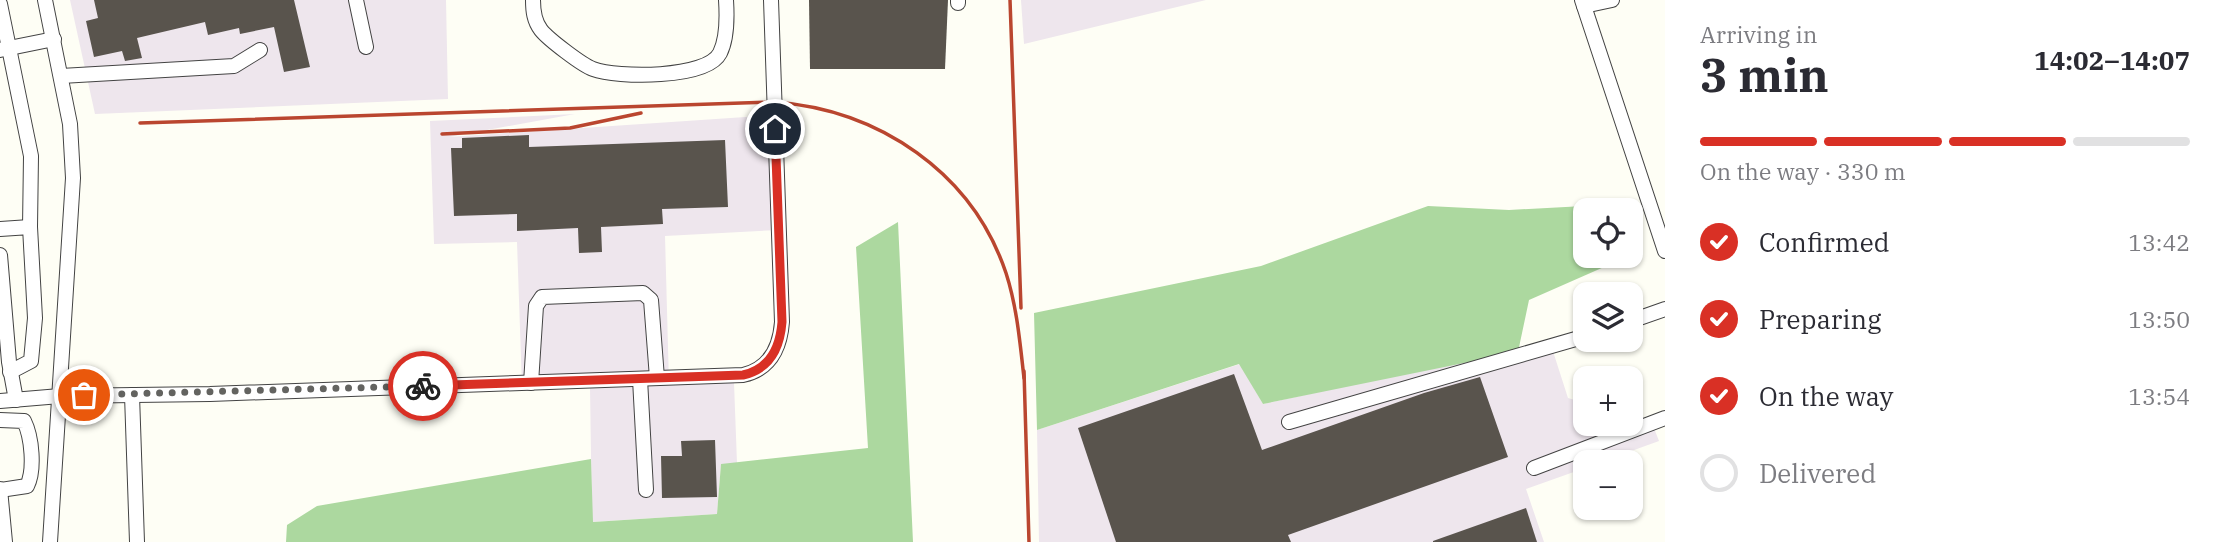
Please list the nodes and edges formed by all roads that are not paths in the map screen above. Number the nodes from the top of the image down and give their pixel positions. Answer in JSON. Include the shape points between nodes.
{"nodes":[{"id":1,"x":45,"y":0,"type":"edge"},
{"id":2,"x":356,"y":0,"type":"edge"},
{"id":3,"x":533,"y":0,"type":"edge"},
{"id":4,"x":726,"y":0,"type":"edge"},
{"id":5,"x":771,"y":0,"type":"edge"},
{"id":6,"x":1612,"y":0,"type":"edge"},
{"id":7,"x":1583,"y":3,"type":"edge"},
{"id":8,"x":0,"y":4,"type":"edge"},
{"id":9,"x":54,"y":39,"type":"junction"},
{"id":10,"x":366,"y":47,"type":"dead end"},
{"id":11,"x":5,"y":50,"type":"edge"},
{"id":12,"x":260,"y":50,"type":"dead end"},
{"id":13,"x":61,"y":76,"type":"junction"},
{"id":14,"x":30,"y":227,"type":"junction"},
{"id":15,"x":0,"y":229,"type":"edge"},
{"id":16,"x":1665,"y":251,"type":"edge"},
{"id":17,"x":0,"y":255,"type":"edge"},
{"id":18,"x":1665,"y":309,"type":"edge"},
{"id":19,"x":1643,"y":317,"type":"edge"},
{"id":20,"x":1573,"y":340,"type":"edge"},
{"id":21,"x":10,"y":372,"type":"junction"},
{"id":22,"x":657,"y":378,"type":"junction"},
{"id":23,"x":640,"y":379,"type":"junction"},
{"id":24,"x":531,"y":383,"type":"junction"},
{"id":25,"x":132,"y":395,"type":"junction"},
{"id":26,"x":60,"y":396,"type":"junction"},
{"id":27,"x":16,"y":400,"type":"junction"},
{"id":28,"x":0,"y":401,"type":"edge"},
{"id":29,"x":1665,"y":418,"type":"edge"},
{"id":30,"x":0,"y":420,"type":"edge"},
{"id":31,"x":1289,"y":422,"type":"dead end"},
{"id":32,"x":1534,"y":468,"type":"dead end"},
{"id":33,"x":0,"y":490,"type":"edge"},
{"id":34,"x":646,"y":490,"type":"dead end"},
{"id":35,"x":5,"y":542,"type":"edge"},
{"id":36,"x":50,"y":542,"type":"edge"},
{"id":37,"x":137,"y":542,"type":"edge"}],
"edges":[{"from":1,"to":9,"type":"street"},
{"from":2,"to":10,"type":"street"},
{"from":3,"to":4,"type":"street","via":[[541,31],[591,68],[620,74],[686,72],[711,64],[721,53]]},
{"from":5,"to":22,"type":"street","via":[[781,338],[760,370],[743,375]]},
{"from":6,"to":7,"type":"street"},
{"from":7,"to":16,"type":"street"},
{"from":8,"to":11,"type":"street"},
{"from":9,"to":11,"type":"street"},
{"from":9,"to":13,"type":"street"},
{"from":11,"to":14,"type":"street","via":[[31,156]]},
{"from":12,"to":13,"type":"street","via":[[234,66]]},
{"from":13,"to":26,"type":"street","via":[[70,124],[73,188]]},
{"from":14,"to":15,"type":"street"},
{"from":14,"to":21,"type":"street","via":[[34,346],[31,361]]},
{"from":17,"to":21,"type":"street"},
{"from":18,"to":19,"type":"street"},
{"from":20,"to":31,"type":"street"},
{"from":21,"to":27,"type":"street"},
{"from":22,"to":23,"type":"street"},
{"from":22,"to":24,"type":"street","via":[[651,300],[643,293],[542,297],[536,306]]},
{"from":23,"to":24,"type":"street"},
{"from":23,"to":34,"type":"street"},
{"from":24,"to":25,"type":"street"},
{"from":25,"to":26,"type":"street"},
{"from":25,"to":37,"type":"street"},
{"from":26,"to":27,"type":"street"},
{"from":26,"to":36,"type":"street"},
{"from":27,"to":28,"type":"street"},
{"from":29,"to":32,"type":"street"},
{"from":30,"to":33,"type":"street","via":[[24,421],[31,472],[27,486]]},
{"from":33,"to":35,"type":"street"}]}
